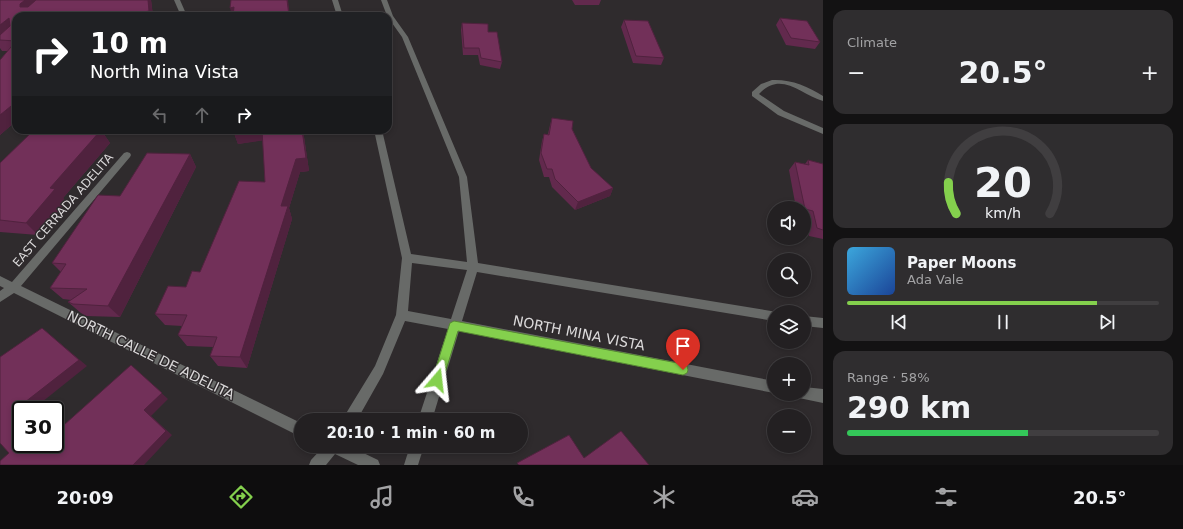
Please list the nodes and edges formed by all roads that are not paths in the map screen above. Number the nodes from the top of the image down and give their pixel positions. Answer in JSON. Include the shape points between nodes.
{"nodes":[{"id":1,"x":177,"y":0,"type":"edge"},
{"id":2,"x":335,"y":0,"type":"edge"},
{"id":3,"x":384,"y":0,"type":"edge"},
{"id":4,"x":182,"y":12,"type":"edge"},
{"id":5,"x":339,"y":12,"type":"edge"},
{"id":6,"x":388,"y":12,"type":"edge"},
{"id":7,"x":392,"y":20,"type":"edge"},
{"id":8,"x":823,"y":99,"type":"edge"},
{"id":9,"x":823,"y":131,"type":"edge"},
{"id":10,"x":379,"y":134,"type":"edge"},
{"id":11,"x":127,"y":155,"type":"dead end"},
{"id":12,"x":407,"y":258,"type":"junction"},
{"id":13,"x":473,"y":267,"type":"junction"},
{"id":14,"x":0,"y":281,"type":"edge"},
{"id":15,"x":14,"y":287,"type":"junction"},
{"id":16,"x":0,"y":297,"type":"edge"},
{"id":17,"x":402,"y":315,"type":"junction"},
{"id":18,"x":767,"y":315,"type":"edge"},
{"id":19,"x":811,"y":322,"type":"edge"},
{"id":20,"x":823,"y":323,"type":"edge"},
{"id":21,"x":454,"y":326,"type":"junction"},
{"id":22,"x":767,"y":386,"type":"edge"},
{"id":23,"x":811,"y":394,"type":"edge"},
{"id":24,"x":823,"y":396,"type":"edge"},
{"id":25,"x":353,"y":413,"type":"edge"},
{"id":26,"x":427,"y":413,"type":"edge"},
{"id":27,"x":294,"y":427,"type":"edge"},
{"id":28,"x":327,"y":453,"type":"edge"},
{"id":29,"x":348,"y":453,"type":"edge"},
{"id":30,"x":415,"y":453,"type":"edge"},
{"id":31,"x":316,"y":465,"type":"edge"},
{"id":32,"x":373,"y":465,"type":"edge"},
{"id":33,"x":411,"y":465,"type":"edge"}],
"edges":[{"from":1,"to":4,"type":"street"},
{"from":2,"to":5,"type":"street"},
{"from":3,"to":6,"type":"street"},
{"from":7,"to":13,"type":"street","via":[[405,37],[463,176]]},
{"from":8,"to":9,"type":"street","via":[[808,89],[777,81],[765,85],[755,94],[780,113]]},
{"from":10,"to":12,"type":"street"},
{"from":11,"to":15,"type":"street","name":"EAST CERRADA ADELITA"},
{"from":12,"to":13,"type":"street"},
{"from":12,"to":17,"type":"street"},
{"from":13,"to":18,"type":"street"},
{"from":13,"to":21,"type":"street"},
{"from":14,"to":15,"type":"street","name":"NORTH CALLE DE ADELITA"},
{"from":15,"to":16,"type":"street","name":"EAST CERRADA ADELITA"},
{"from":15,"to":27,"type":"street","name":"NORTH CALLE DE ADELITA"},
{"from":17,"to":21,"type":"street","name":"NORTH MINA VISTA"},
{"from":17,"to":25,"type":"street","via":[[380,370]]},
{"from":19,"to":20,"type":"street"},
{"from":21,"to":22,"type":"street","name":"NORTH MINA VISTA"},
{"from":21,"to":26,"type":"street"},
{"from":23,"to":24,"type":"street"},
{"from":28,"to":31,"type":"street"},
{"from":29,"to":32,"type":"street"},
{"from":30,"to":33,"type":"street"}]}
